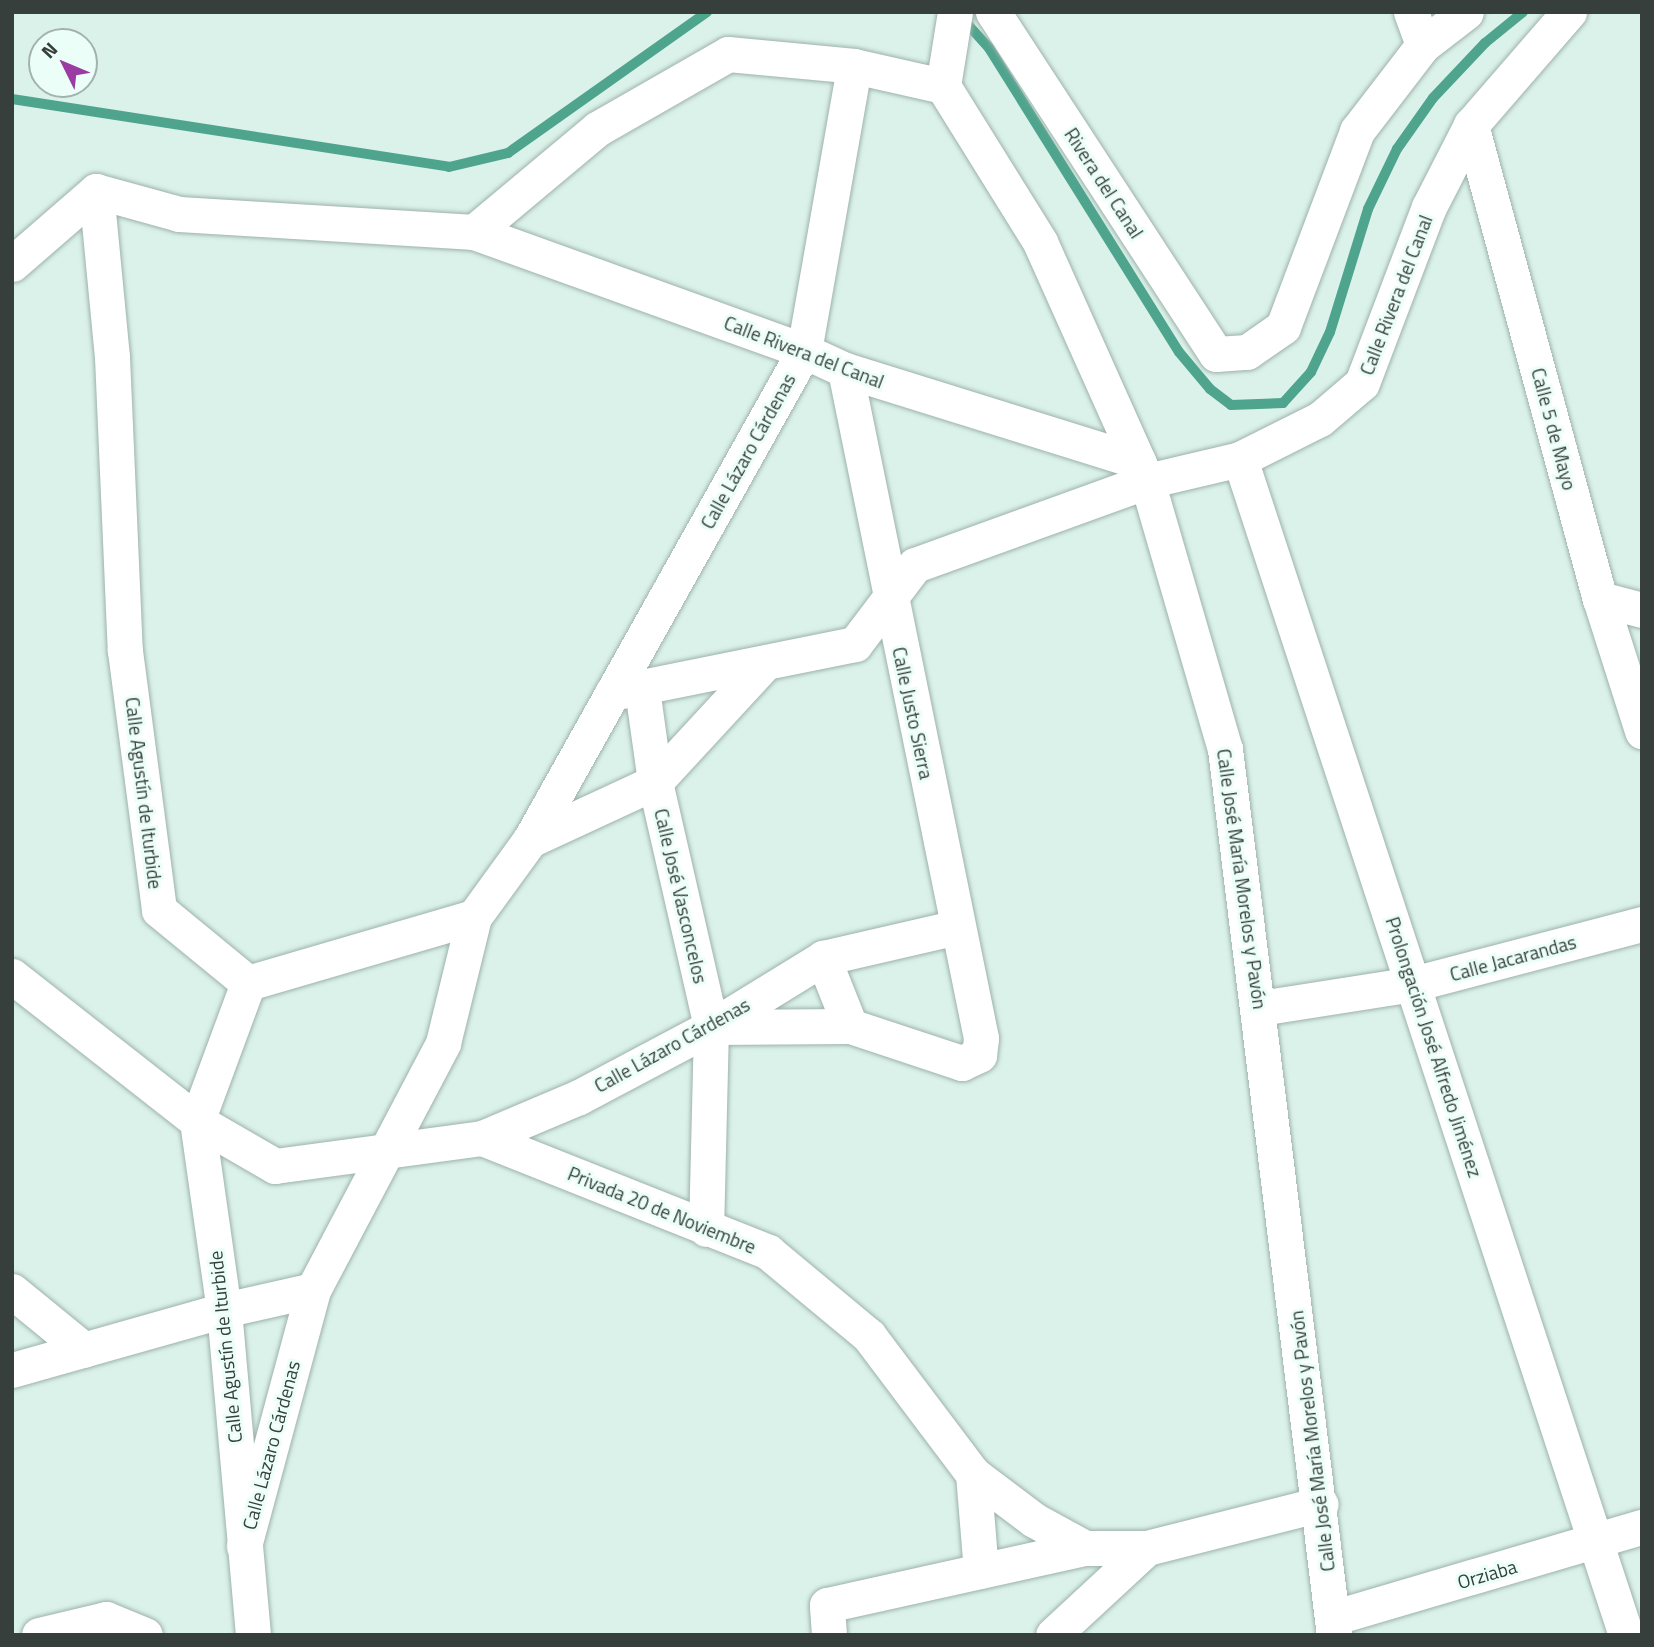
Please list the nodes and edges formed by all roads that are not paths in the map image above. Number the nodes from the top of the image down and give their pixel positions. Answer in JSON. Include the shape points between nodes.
{"nodes":[{"id":1,"x":955,"y":12,"type":"edge"},
{"id":2,"x":993,"y":12,"type":"edge"},
{"id":3,"x":1411,"y":12,"type":"edge"},
{"id":4,"x":1466,"y":12,"type":"edge"},
{"id":5,"x":1569,"y":12,"type":"edge"},
{"id":6,"x":1423,"y":45,"type":"junction"},
{"id":7,"x":854,"y":66,"type":"junction"},
{"id":8,"x":943,"y":86,"type":"junction"},
{"id":9,"x":1471,"y":125,"type":"junction"},
{"id":10,"x":96,"y":191,"type":"junction"},
{"id":11,"x":474,"y":232,"type":"junction"},
{"id":12,"x":12,"y":264,"type":"edge"},
{"id":13,"x":804,"y":351,"type":"junction"},
{"id":14,"x":845,"y":370,"type":"junction"},
{"id":15,"x":1240,"y":459,"type":"junction"},
{"id":16,"x":1142,"y":471,"type":"junction"},
{"id":17,"x":890,"y":599,"type":"junction"},
{"id":18,"x":1600,"y":599,"type":"junction"},
{"id":19,"x":1642,"y":610,"type":"edge"},
{"id":20,"x":763,"y":665,"type":"junction"},
{"id":21,"x":627,"y":691,"type":"junction"},
{"id":22,"x":1642,"y":731,"type":"edge"},
{"id":23,"x":655,"y":782,"type":"junction"},
{"id":24,"x":530,"y":840,"type":"junction"},
{"id":25,"x":474,"y":917,"type":"junction"},
{"id":26,"x":1642,"y":924,"type":"edge"},
{"id":27,"x":957,"y":927,"type":"junction"},
{"id":28,"x":823,"y":958,"type":"junction"},
{"id":29,"x":12,"y":976,"type":"edge"},
{"id":30,"x":248,"y":983,"type":"junction"},
{"id":31,"x":1413,"y":984,"type":"junction"},
{"id":32,"x":1260,"y":1008,"type":"junction"},
{"id":33,"x":850,"y":1026,"type":"junction"},
{"id":34,"x":711,"y":1027,"type":"junction"},
{"id":35,"x":197,"y":1121,"type":"junction"},
{"id":36,"x":482,"y":1138,"type":"junction"},
{"id":37,"x":383,"y":1153,"type":"junction"},
{"id":38,"x":706,"y":1229,"type":"junction"},
{"id":39,"x":313,"y":1290,"type":"junction"},
{"id":40,"x":12,"y":1291,"type":"edge"},
{"id":41,"x":224,"y":1310,"type":"junction"},
{"id":42,"x":84,"y":1350,"type":"junction"},
{"id":43,"x":12,"y":1370,"type":"edge"},
{"id":44,"x":973,"y":1474,"type":"junction"},
{"id":45,"x":1321,"y":1504,"type":"junction"},
{"id":46,"x":1642,"y":1527,"type":"edge"},
{"id":47,"x":1596,"y":1543,"type":"junction"},
{"id":48,"x":244,"y":1546,"type":"junction"},
{"id":49,"x":1085,"y":1548,"type":"junction"},
{"id":50,"x":1147,"y":1548,"type":"junction"},
{"id":51,"x":981,"y":1571,"type":"junction"},
{"id":52,"x":1333,"y":1626,"type":"edge"},
{"id":53,"x":39,"y":1635,"type":"edge"},
{"id":54,"x":145,"y":1635,"type":"edge"},
{"id":55,"x":253,"y":1635,"type":"edge"},
{"id":56,"x":829,"y":1635,"type":"edge"},
{"id":57,"x":1053,"y":1635,"type":"edge"},
{"id":58,"x":1626,"y":1635,"type":"edge"}],
"edges":[{"from":1,"to":8,"type":"street"},
{"from":2,"to":6,"type":"street","name":"Rivera del Canal","via":[[1216,354],[1247,352],[1283,327],[1357,131]]},
{"from":3,"to":6,"type":"street"},
{"from":4,"to":6,"type":"street"},
{"from":5,"to":9,"type":"street","name":"Calle Rivera del Canal"},
{"from":7,"to":8,"type":"street"},
{"from":7,"to":11,"type":"street","via":[[728,54],[597,129]]},
{"from":7,"to":13,"type":"street","name":"Calle Lázaro Cárdenas"},
{"from":8,"to":16,"type":"street","name":"Calle José María Morelos y Pavón","via":[[1040,242]]},
{"from":9,"to":15,"type":"street","name":"Calle Rivera del Canal","via":[[1429,207],[1362,383],[1320,419]]},
{"from":9,"to":18,"type":"street","name":"Calle 5 de Mayo"},
{"from":10,"to":11,"type":"street","name":"Calle Rivera del Canal","via":[[179,214]]},
{"from":10,"to":12,"type":"street"},
{"from":10,"to":30,"type":"street","name":"Calle Agustín de Iturbide","via":[[112,357],[125,651],[159,910]]},
{"from":11,"to":13,"type":"street","name":"Calle Rivera del Canal"},
{"from":13,"to":14,"type":"street","name":"Calle Rivera del Canal"},
{"from":13,"to":21,"type":"street","name":"Calle Lázaro Cárdenas"},
{"from":14,"to":16,"type":"street","name":"Calle Rivera del Canal"},
{"from":14,"to":17,"type":"street","name":"Calle Justo Sierra"},
{"from":15,"to":16,"type":"street","name":"Calle Rivera del Canal"},
{"from":15,"to":31,"type":"street","name":"Prolongación José Alfredo Jiménez"},
{"from":16,"to":17,"type":"street","via":[[915,565]]},
{"from":16,"to":32,"type":"street","name":"Calle José María Morelos y Pavón","via":[[1225,749]]},
{"from":17,"to":20,"type":"street","via":[[855,644]]},
{"from":17,"to":27,"type":"street","name":"Calle Justo Sierra"},
{"from":18,"to":19,"type":"street"},
{"from":18,"to":22,"type":"street","name":"Calle 5 de Mayo"},
{"from":20,"to":21,"type":"street"},
{"from":20,"to":23,"type":"street"},
{"from":21,"to":23,"type":"street","name":"Calle José Vasconcelos"},
{"from":21,"to":24,"type":"street","name":"Calle Lázaro Cárdenas"},
{"from":23,"to":24,"type":"street"},
{"from":23,"to":34,"type":"street","name":"Calle José Vasconcelos"},
{"from":24,"to":25,"type":"street","name":"Calle Lázaro Cárdenas"},
{"from":25,"to":30,"type":"street"},
{"from":25,"to":37,"type":"street","name":"Calle Lázaro Cárdenas","via":[[443,1043]]},
{"from":26,"to":31,"type":"street","name":"Calle Jacarandas"},
{"from":27,"to":28,"type":"street","name":"Calle Lázaro Cárdenas"},
{"from":27,"to":33,"type":"street","name":"Calle Justo Sierra","via":[[981,1038],[979,1055],[962,1063]]},
{"from":28,"to":33,"type":"street"},
{"from":28,"to":34,"type":"street","name":"Calle Lázaro Cárdenas"},
{"from":29,"to":35,"type":"street","name":"Calle Lázaro Cárdenas"},
{"from":30,"to":35,"type":"street","name":"Calle Agustín de Iturbide"},
{"from":31,"to":32,"type":"street","name":"Calle Jacarandas"},
{"from":31,"to":47,"type":"street","name":"Prolongación José Alfredo Jiménez"},
{"from":32,"to":45,"type":"street","name":"Calle José María Morelos y Pavón"},
{"from":33,"to":34,"type":"street"},
{"from":34,"to":36,"type":"street","name":"Calle Lázaro Cárdenas","via":[[579,1097]]},
{"from":34,"to":38,"type":"street","name":"Calle José Vasconcelos"},
{"from":35,"to":37,"type":"street","name":"Calle Lázaro Cárdenas","via":[[275,1166]]},
{"from":35,"to":41,"type":"street","name":"Calle Agustín de Iturbide"},
{"from":36,"to":37,"type":"street","name":"Calle Lázaro Cárdenas"},
{"from":36,"to":38,"type":"street","name":"Privada 20 de Noviembre"},
{"from":37,"to":39,"type":"street","name":"Calle Lázaro Cárdenas"},
{"from":38,"to":44,"type":"street","name":"Privada 20 de Noviembre","via":[[768,1252],[869,1336]]},
{"from":39,"to":41,"type":"street"},
{"from":39,"to":48,"type":"street","name":"Calle Lázaro Cárdenas"},
{"from":40,"to":42,"type":"street"},
{"from":41,"to":42,"type":"street"},
{"from":41,"to":48,"type":"street","name":"Calle Agustín de Iturbide"},
{"from":42,"to":43,"type":"street"},
{"from":44,"to":49,"type":"street","name":"Privada 20 de Noviembre","via":[[1034,1520]]},
{"from":44,"to":51,"type":"street"},
{"from":45,"to":50,"type":"street"},
{"from":45,"to":52,"type":"street","name":"Calle José María Morelos y Pavón"},
{"from":46,"to":47,"type":"street","name":"Orziaba"},
{"from":47,"to":52,"type":"street","name":"Orziaba"},
{"from":47,"to":58,"type":"street","name":"Prolongación José Alfredo Jiménez"},
{"from":48,"to":55,"type":"street","name":"Calle Agustín de Iturbide"},
{"from":49,"to":50,"type":"street","name":"Privada 20 de Noviembre"},
{"from":49,"to":51,"type":"street"},
{"from":50,"to":57,"type":"street"},
{"from":51,"to":56,"type":"street","via":[[827,1605]]},
{"from":53,"to":54,"type":"street","via":[[106,1619]]}]}
